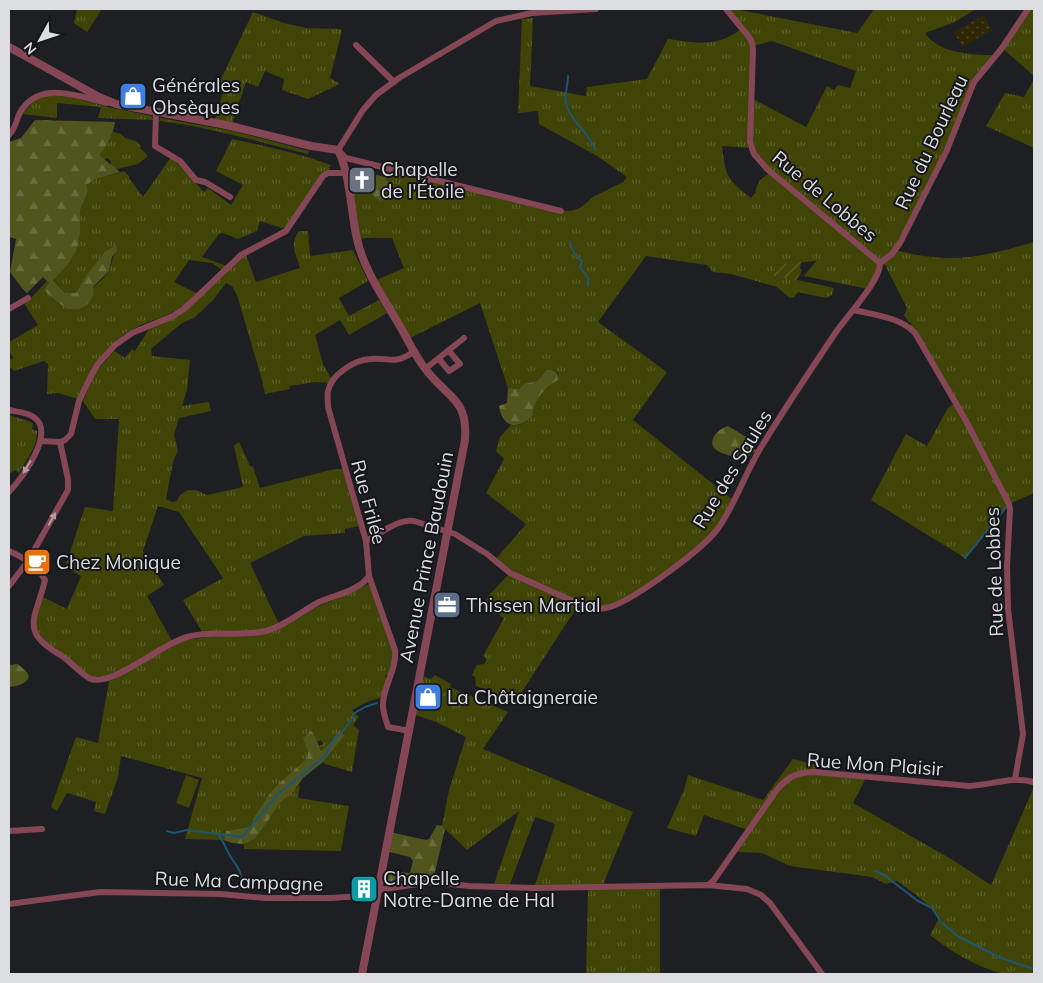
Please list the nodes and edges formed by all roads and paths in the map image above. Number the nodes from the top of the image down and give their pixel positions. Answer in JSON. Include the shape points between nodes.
{"nodes":[{"id":1,"x":596,"y":9,"type":"edge"},
{"id":2,"x":726,"y":9,"type":"edge"},
{"id":3,"x":1028,"y":9,"type":"edge"},
{"id":4,"x":356,"y":45,"type":"dead end"},
{"id":5,"x":9,"y":47,"type":"edge"},
{"id":6,"x":394,"y":82,"type":"junction"},
{"id":7,"x":116,"y":104,"type":"junction"},
{"id":8,"x":156,"y":113,"type":"junction"},
{"id":9,"x":9,"y":135,"type":"edge"},
{"id":10,"x":338,"y":150,"type":"junction"},
{"id":11,"x":344,"y":173,"type":"junction"},
{"id":12,"x":230,"y":197,"type":"dead end"},
{"id":13,"x":562,"y":211,"type":"dead end"},
{"id":14,"x":880,"y":264,"type":"junction"},
{"id":15,"x":28,"y":298,"type":"dead end"},
{"id":16,"x":9,"y":309,"type":"edge"},
{"id":17,"x":854,"y":310,"type":"junction"},
{"id":18,"x":464,"y":338,"type":"dead end"},
{"id":19,"x":415,"y":351,"type":"junction"},
{"id":20,"x":449,"y":351,"type":"junction"},
{"id":21,"x":439,"y":359,"type":"junction"},
{"id":22,"x":425,"y":369,"type":"junction"},
{"id":23,"x":9,"y":410,"type":"edge"},
{"id":24,"x":41,"y":441,"type":"junction"},
{"id":25,"x":60,"y":442,"type":"junction"},
{"id":26,"x":9,"y":492,"type":"edge"},
{"id":27,"x":448,"y":532,"type":"junction"},
{"id":28,"x":366,"y":541,"type":"junction"},
{"id":29,"x":9,"y":551,"type":"edge"},
{"id":30,"x":28,"y":561,"type":"junction"},
{"id":31,"x":369,"y":576,"type":"junction"},
{"id":32,"x":9,"y":586,"type":"edge"},
{"id":33,"x":410,"y":731,"type":"junction"},
{"id":34,"x":1015,"y":779,"type":"junction"},
{"id":35,"x":1034,"y":782,"type":"edge"},
{"id":36,"x":42,"y":829,"type":"dead end"},
{"id":37,"x":9,"y":831,"type":"edge"},
{"id":38,"x":708,"y":885,"type":"junction"},
{"id":39,"x":378,"y":892,"type":"junction"},
{"id":40,"x":9,"y":904,"type":"edge"},
{"id":41,"x":362,"y":974,"type":"edge"},
{"id":42,"x":822,"y":974,"type":"edge"}],
"edges":[{"from":1,"to":6,"type":"street","via":[[532,13],[496,21]]},
{"from":2,"to":14,"type":"street","name":"Rue de Lobbes","via":[[752,42],[750,142],[754,154],[767,169]]},
{"from":3,"to":14,"type":"street","name":"Rue du Bourleau","via":[[974,82],[947,150],[900,243]]},
{"from":4,"to":6,"type":"street"},
{"from":5,"to":7,"type":"street"},
{"from":6,"to":10,"type":"street","via":[[368,104]]},
{"from":7,"to":8,"type":"street"},
{"from":7,"to":9,"type":"street","via":[[55,92],[43,93],[23,107]]},
{"from":8,"to":10,"type":"street"},
{"from":8,"to":12,"type":"street","via":[[155,146],[180,161],[196,180]]},
{"from":10,"to":11,"type":"street","name":"Avenue Prince Baudouin"},
{"from":10,"to":13,"type":"street","via":[[346,158]]},
{"from":11,"to":19,"type":"street","name":"Avenue Prince Baudouin","via":[[357,240],[368,271]]},
{"from":11,"to":25,"type":"street","via":[[323,176],[289,228],[241,255],[184,309],[132,333],[115,346],[94,370],[80,401],[71,434]]},
{"from":14,"to":17,"type":"street","name":"Rue des Saules"},
{"from":15,"to":16,"type":"street"},
{"from":17,"to":27,"type":"street","name":"Rue des Saules","via":[[846,317],[759,451],[720,527],[665,574],[629,598],[608,608],[584,606],[510,573],[487,554]]},
{"from":17,"to":34,"type":"street","name":"Rue de Lobbes","via":[[898,321],[915,333],[1009,504],[1008,609],[1023,728]]},
{"from":18,"to":20,"type":"street"},
{"from":19,"to":22,"type":"street","name":"Avenue Prince Baudouin"},
{"from":19,"to":28,"type":"street","name":"Rue Frilée","via":[[399,361],[372,358],[359,361],[335,378],[328,389],[328,407]]},
{"from":20,"to":21,"type":"street"},
{"from":20,"to":21,"type":"street","via":[[460,364],[449,371]]},
{"from":21,"to":22,"type":"street"},
{"from":22,"to":27,"type":"street","name":"Avenue Prince Baudouin","via":[[459,404],[464,416],[465,440]]},
{"from":23,"to":24,"type":"street","via":[[29,414],[36,419]]},
{"from":24,"to":25,"type":"street"},
{"from":24,"to":26,"type":"street","one_way":true},
{"from":30,"to":25,"type":"street","one_way":true,"via":[[68,490]]},
{"from":27,"to":28,"type":"street","name":"Rue des Saules","via":[[408,520]]},
{"from":27,"to":33,"type":"street","name":"Avenue Prince Baudouin"},
{"from":28,"to":31,"type":"street","name":"Rue Frilée"},
{"from":29,"to":30,"type":"street"},
{"from":30,"to":31,"type":"street","via":[[44,580],[33,615],[37,638],[70,660],[89,678],[97,680],[119,674],[183,638],[273,629],[319,602],[357,587]]},
{"from":30,"to":32,"type":"street"},
{"from":31,"to":33,"type":"street","name":"Rue Frilée","via":[[396,658],[383,704],[385,716],[388,727]]},
{"from":33,"to":39,"type":"street","name":"Avenue Prince Baudouin"},
{"from":34,"to":35,"type":"street","name":"Rue Mon Plaisir"},
{"from":34,"to":38,"type":"street","name":"Rue Mon Plaisir","via":[[969,786],[798,773],[776,791]]},
{"from":36,"to":37,"type":"street"},
{"from":38,"to":39,"type":"street","name":"Rue Ma Campagne","via":[[534,888],[431,882]]},
{"from":38,"to":42,"type":"street","name":"Rue Ma Campagne","via":[[747,889],[761,895],[775,909]]},
{"from":39,"to":40,"type":"street","name":"Rue Ma Campagne","via":[[331,898],[100,892]]},
{"from":39,"to":41,"type":"street","name":"Avenue Prince Baudouin"}]}
